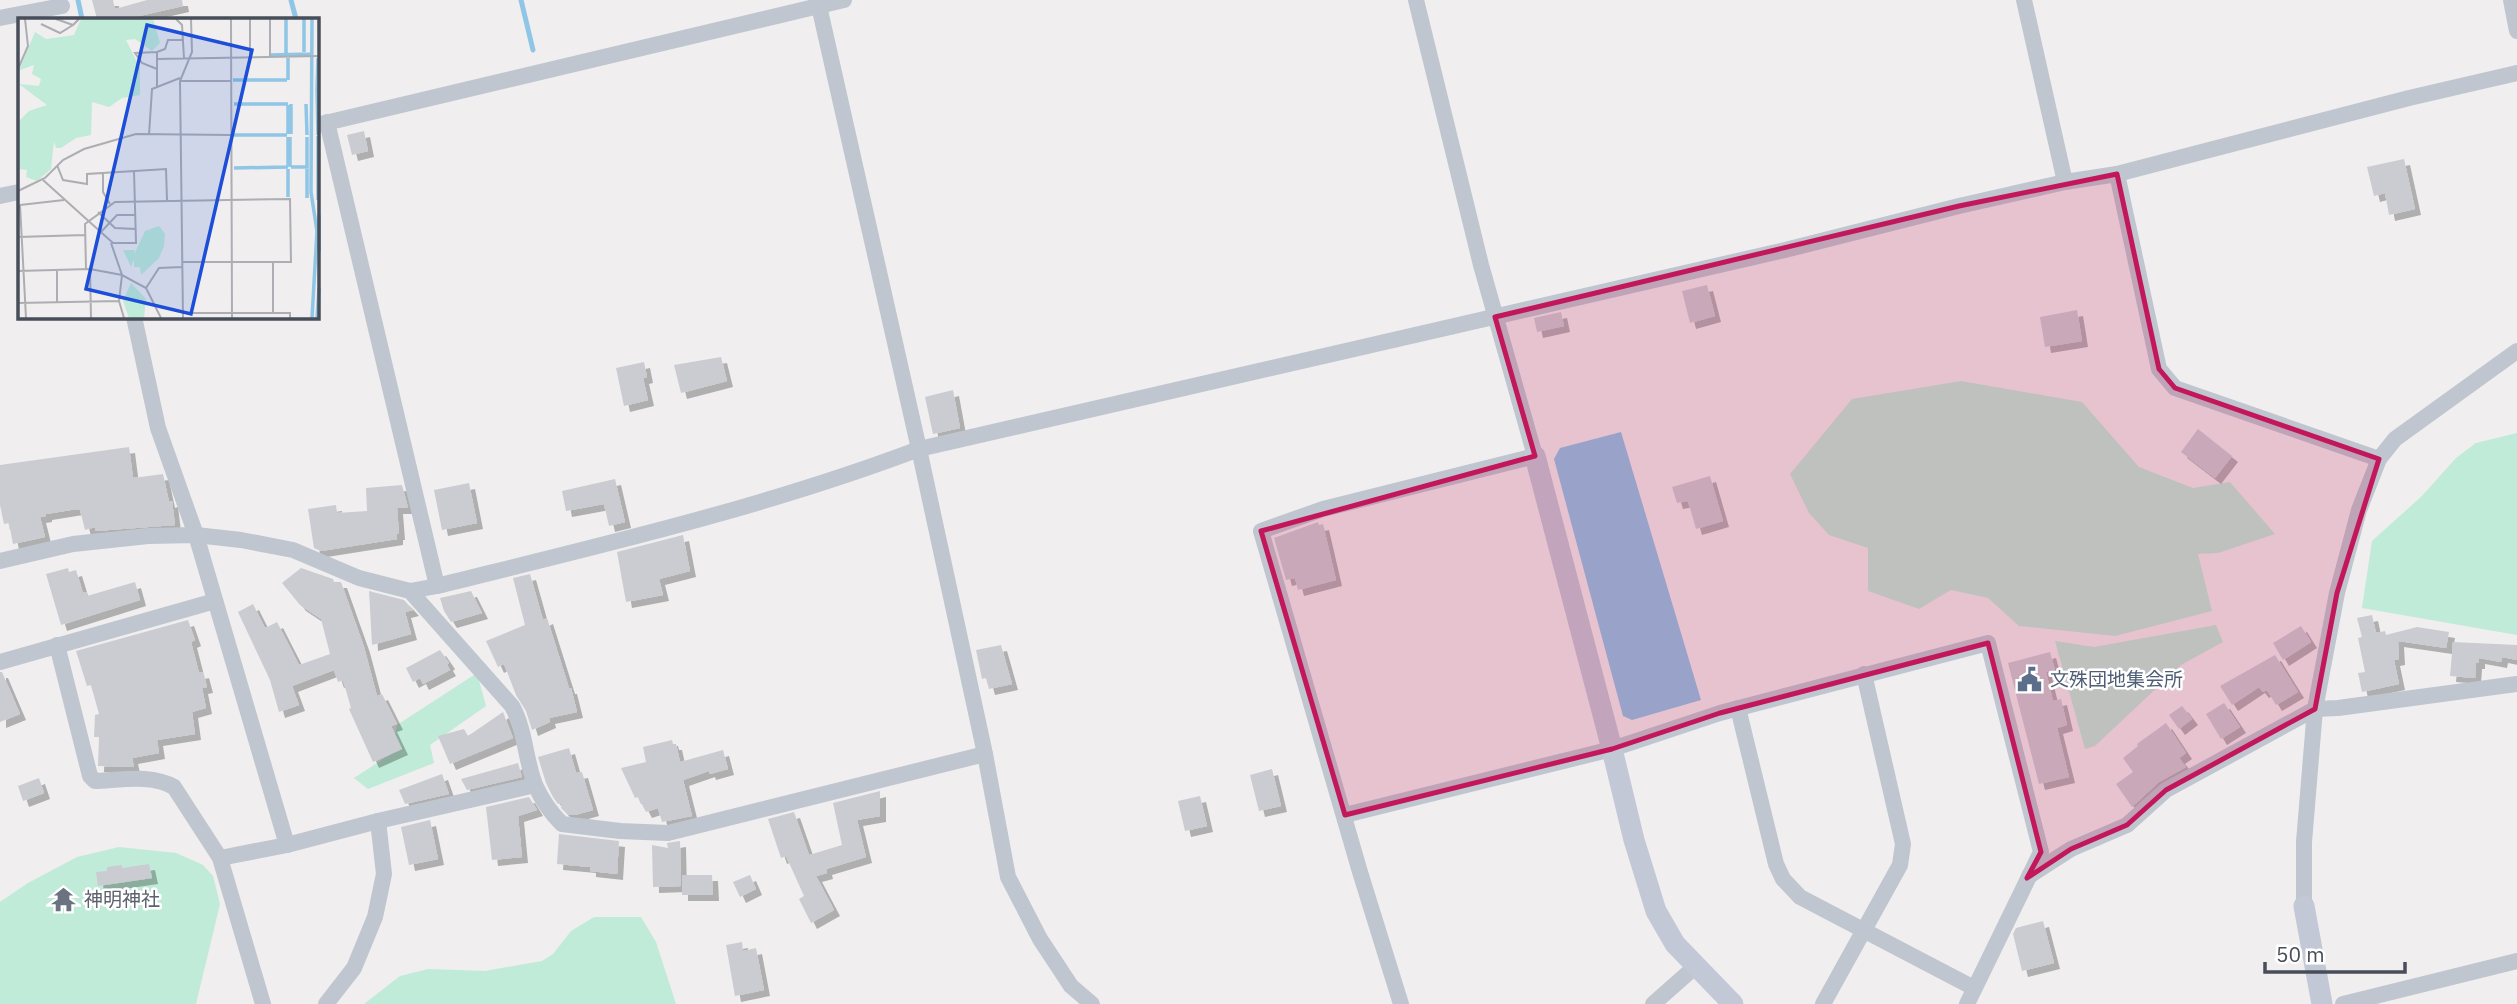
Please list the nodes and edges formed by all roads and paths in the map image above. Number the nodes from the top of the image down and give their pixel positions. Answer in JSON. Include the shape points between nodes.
{"nodes":[{"id":1,"x":844,"y":0,"type":"edge"},
{"id":2,"x":1416,"y":0,"type":"edge"},
{"id":3,"x":2024,"y":0,"type":"edge"},
{"id":4,"x":2511,"y":0,"type":"edge"},
{"id":5,"x":818,"y":6,"type":"junction"},
{"id":6,"x":63,"y":8,"type":"edge"},
{"id":7,"x":0,"y":18,"type":"edge"},
{"id":8,"x":2517,"y":31,"type":"edge"},
{"id":9,"x":2517,"y":73,"type":"edge"},
{"id":10,"x":322,"y":123,"type":"edge"},
{"id":11,"x":2117,"y":174,"type":"junction"},
{"id":12,"x":2065,"y":182,"type":"junction"},
{"id":13,"x":18,"y":192,"type":"edge"},
{"id":14,"x":0,"y":196,"type":"edge"},
{"id":15,"x":1495,"y":317,"type":"junction"},
{"id":16,"x":134,"y":318,"type":"edge"},
{"id":17,"x":2517,"y":351,"type":"edge"},
{"id":18,"x":919,"y":449,"type":"junction"},
{"id":19,"x":1535,"y":456,"type":"junction"},
{"id":20,"x":2379,"y":459,"type":"junction"},
{"id":21,"x":196,"y":536,"type":"junction"},
{"id":22,"x":0,"y":561,"type":"edge"},
{"id":23,"x":437,"y":586,"type":"junction"},
{"id":24,"x":410,"y":591,"type":"junction"},
{"id":25,"x":215,"y":601,"type":"junction"},
{"id":26,"x":57,"y":645,"type":"junction"},
{"id":27,"x":0,"y":662,"type":"edge"},
{"id":28,"x":1864,"y":674,"type":"junction"},
{"id":29,"x":2517,"y":684,"type":"edge"},
{"id":30,"x":1738,"y":708,"type":"junction"},
{"id":31,"x":2315,"y":709,"type":"junction"},
{"id":32,"x":1612,"y":749,"type":"junction"},
{"id":33,"x":985,"y":754,"type":"junction"},
{"id":34,"x":535,"y":785,"type":"junction"},
{"id":35,"x":1345,"y":815,"type":"junction"},
{"id":36,"x":378,"y":821,"type":"junction"},
{"id":37,"x":286,"y":845,"type":"junction"},
{"id":38,"x":220,"y":858,"type":"junction"},
{"id":39,"x":2027,"y":878,"type":"junction"},
{"id":40,"x":2304,"y":906,"type":"joint"},
{"id":41,"x":1863,"y":932,"type":"junction"},
{"id":42,"x":2517,"y":961,"type":"edge"},
{"id":43,"x":1696,"y":966,"type":"junction"},
{"id":44,"x":1974,"y":988,"type":"junction"},
{"id":45,"x":263,"y":1004,"type":"edge"},
{"id":46,"x":326,"y":1004,"type":"edge"},
{"id":47,"x":1092,"y":1004,"type":"edge"},
{"id":48,"x":1401,"y":1004,"type":"edge"},
{"id":49,"x":1653,"y":1004,"type":"edge"},
{"id":50,"x":1733,"y":1004,"type":"edge"},
{"id":51,"x":1823,"y":1004,"type":"edge"},
{"id":52,"x":1967,"y":1004,"type":"edge"},
{"id":53,"x":2322,"y":1004,"type":"edge"},
{"id":54,"x":2343,"y":1004,"type":"edge"}],
"edges":[{"from":1,"to":5,"type":"street"},
{"from":2,"to":15,"type":"street"},
{"from":3,"to":12,"type":"street"},
{"from":4,"to":8,"type":"street"},
{"from":5,"to":10,"type":"street"},
{"from":5,"to":18,"type":"street"},
{"from":6,"to":7,"type":"street"},
{"from":9,"to":11,"type":"street"},
{"from":10,"to":23,"type":"street"},
{"from":11,"to":12,"type":"street"},
{"from":11,"to":20,"type":"street","via":[[2158,369],[2175,388]]},
{"from":12,"to":15,"type":"street"},
{"from":13,"to":14,"type":"street"},
{"from":15,"to":18,"type":"street"},
{"from":15,"to":19,"type":"street"},
{"from":16,"to":21,"type":"street","via":[[158,428]]},
{"from":17,"to":20,"type":"street","via":[[2395,439]]},
{"from":18,"to":23,"type":"street","via":[[708,516]]},
{"from":18,"to":33,"type":"street"},
{"from":19,"to":32,"type":"street"},
{"from":19,"to":35,"type":"street","via":[[1324,509],[1261,531]]},
{"from":20,"to":31,"type":"street","via":[[2359,510],[2337,593]]},
{"from":21,"to":22,"type":"street","via":[[73,544]]},
{"from":21,"to":24,"type":"street","via":[[293,550],[359,578]]},
{"from":21,"to":25,"type":"street"},
{"from":23,"to":24,"type":"street"},
{"from":24,"to":34,"type":"street","via":[[512,706]]},
{"from":25,"to":26,"type":"street"},
{"from":25,"to":37,"type":"street"},
{"from":26,"to":27,"type":"street"},
{"from":26,"to":38,"type":"street","via":[[90,776],[95,781],[154,779],[174,787]]},
{"from":28,"to":30,"type":"street"},
{"from":28,"to":39,"type":"street","via":[[1988,643],[2041,852]]},
{"from":28,"to":41,"type":"street","via":[[1903,844],[1900,864]]},
{"from":29,"to":31,"type":"street"},
{"from":30,"to":32,"type":"street"},
{"from":30,"to":41,"type":"street","via":[[1783,879],[1800,897]]},
{"from":31,"to":39,"type":"street","via":[[2166,790],[2127,825],[2071,849]]},
{"from":31,"to":40,"type":"street","via":[[2304,842]]},
{"from":32,"to":35,"type":"street"},
{"from":32,"to":43,"type":"street","via":[[1633,840],[1656,911],[1675,944]]},
{"from":33,"to":34,"type":"street","via":[[668,833],[562,824]]},
{"from":33,"to":47,"type":"street","via":[[1007,877],[1040,939],[1072,986]]},
{"from":34,"to":36,"type":"street"},
{"from":35,"to":48,"type":"street"},
{"from":36,"to":37,"type":"street"},
{"from":36,"to":46,"type":"street","via":[[384,874],[375,917],[354,968]]},
{"from":37,"to":38,"type":"street"},
{"from":38,"to":45,"type":"street"},
{"from":39,"to":44,"type":"street"},
{"from":40,"to":53,"type":"street"},
{"from":41,"to":44,"type":"street"},
{"from":41,"to":51,"type":"street"},
{"from":42,"to":54,"type":"street"},
{"from":43,"to":49,"type":"street"},
{"from":43,"to":50,"type":"street"},
{"from":44,"to":52,"type":"street"}]}
